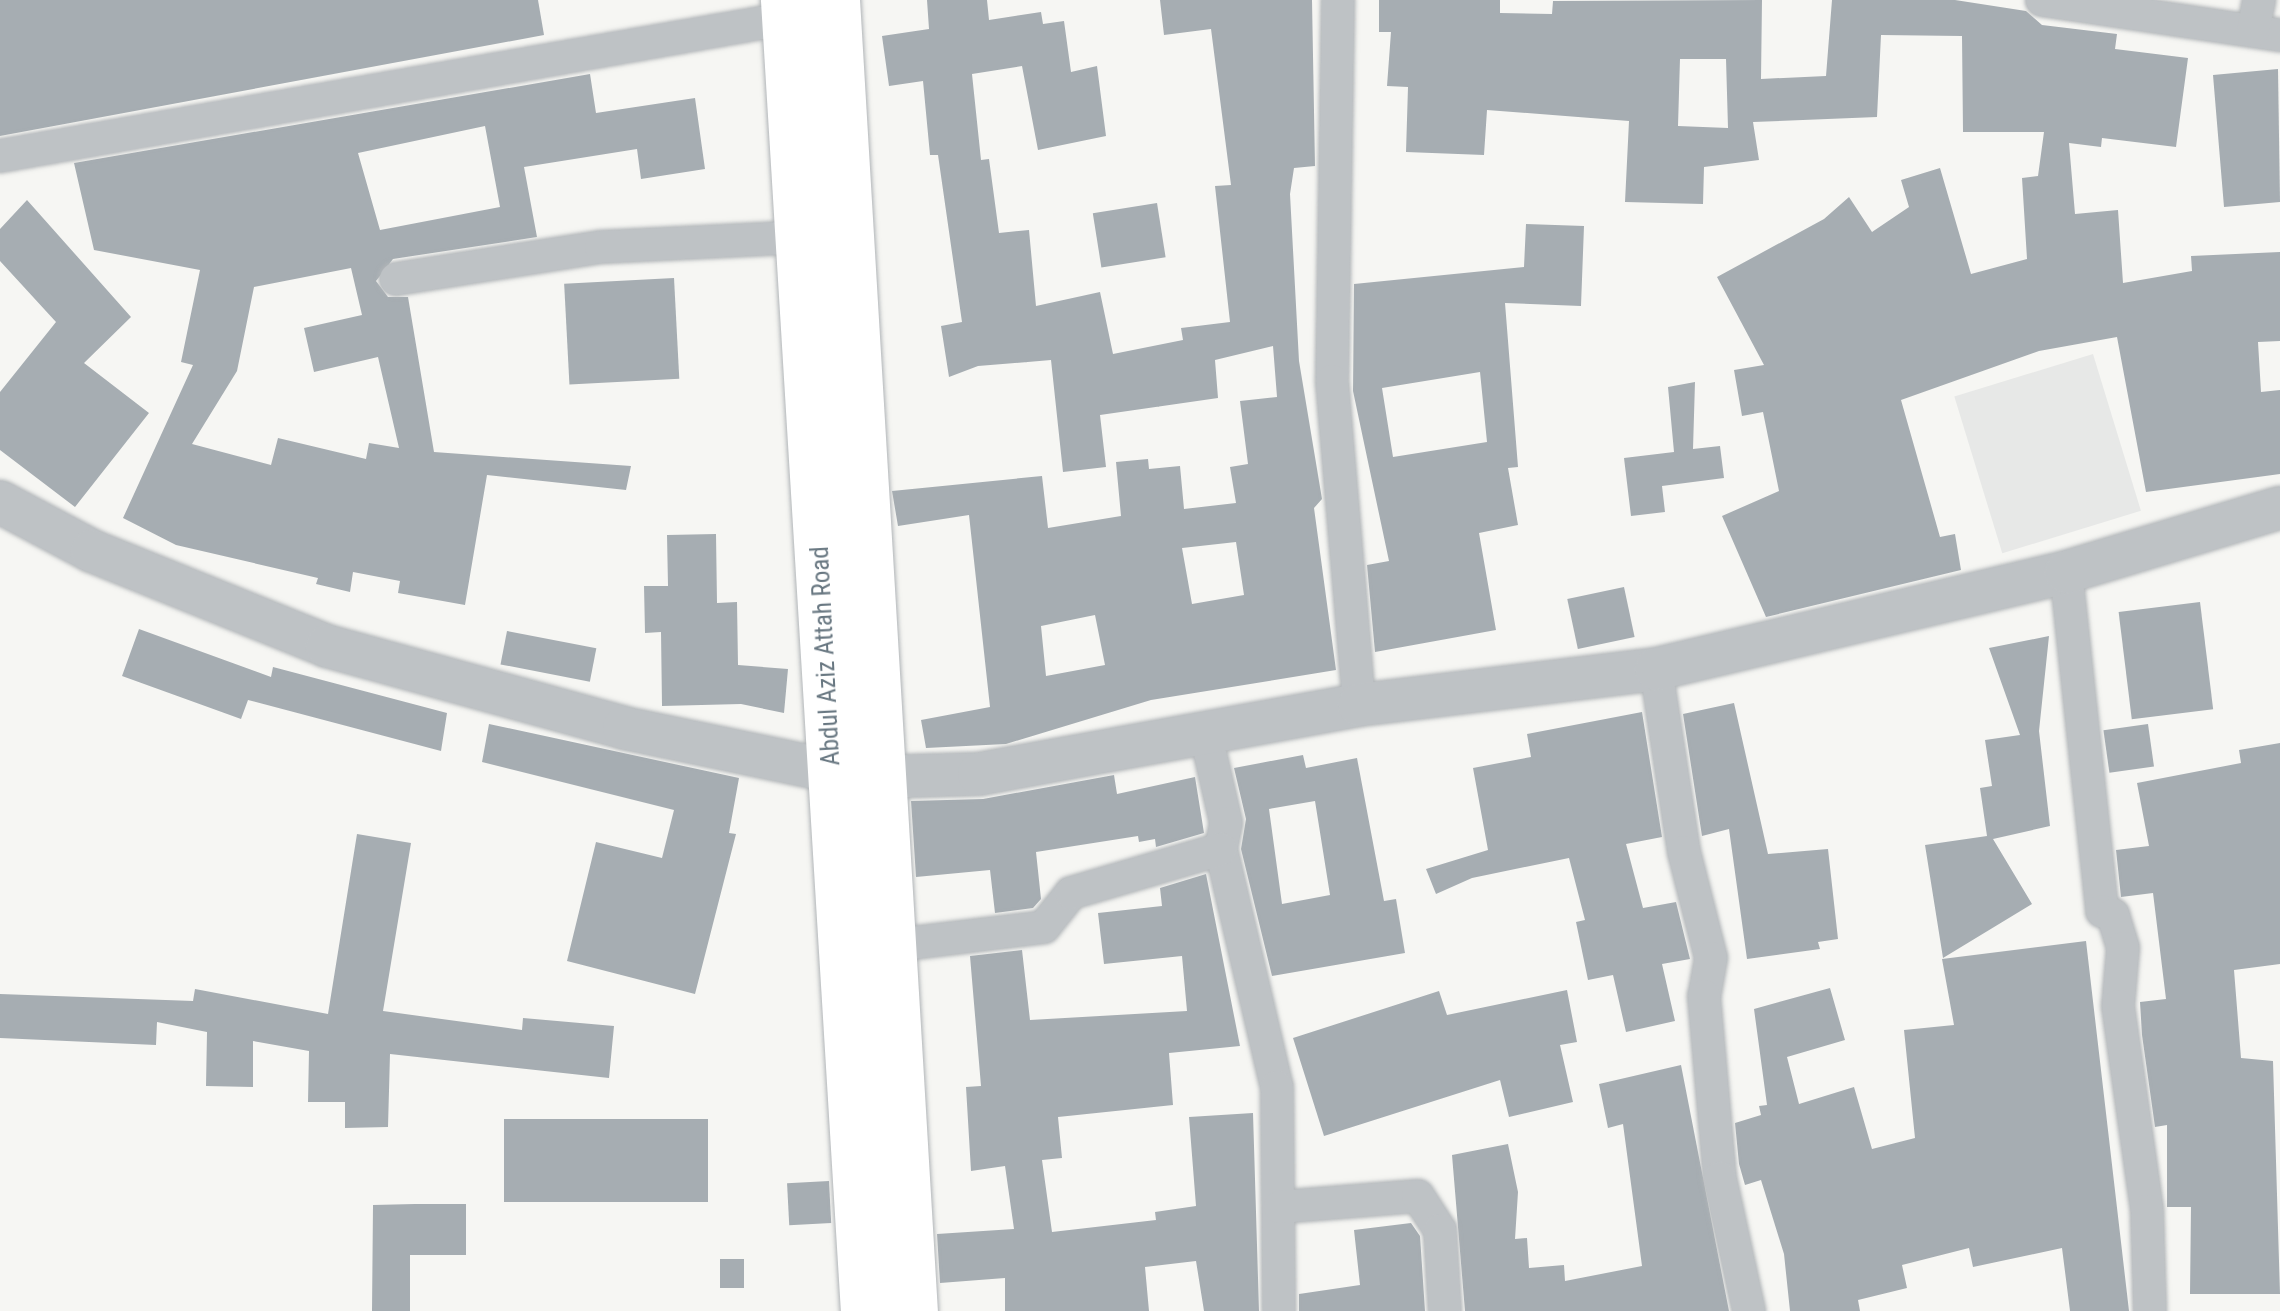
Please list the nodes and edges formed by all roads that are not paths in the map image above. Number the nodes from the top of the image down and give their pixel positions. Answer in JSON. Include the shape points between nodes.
{"nodes":[{"id":1,"x":1338,"y":0,"type":"edge"},
{"id":2,"x":2042,"y":0,"type":"edge"},
{"id":3,"x":803,"y":6,"type":"edge"},
{"id":4,"x":2264,"y":22,"type":"edge"},
{"id":5,"x":0,"y":156,"type":"edge"},
{"id":6,"x":805,"y":237,"type":"junction"},
{"id":7,"x":396,"y":279,"type":"dead end"},
{"id":8,"x":0,"y":502,"type":"edge"},
{"id":9,"x":2280,"y":508,"type":"edge"},
{"id":10,"x":2066,"y":572,"type":"junction"},
{"id":11,"x":1656,"y":669,"type":"junction"},
{"id":12,"x":1359,"y":705,"type":"junction"},
{"id":13,"x":1205,"y":732,"type":"junction"},
{"id":14,"x":853,"y":774,"type":"junction"},
{"id":15,"x":1220,"y":848,"type":"junction"},
{"id":16,"x":887,"y":946,"type":"junction"},
{"id":17,"x":1280,"y":1207,"type":"junction"},
{"id":18,"x":868,"y":1311,"type":"edge"},
{"id":19,"x":910,"y":1311,"type":"edge"},
{"id":20,"x":1279,"y":1311,"type":"edge"},
{"id":21,"x":1445,"y":1311,"type":"edge"},
{"id":22,"x":1749,"y":1311,"type":"edge"},
{"id":23,"x":2150,"y":1311,"type":"edge"}],
"edges":[{"from":1,"to":12,"type":"street","via":[[1332,381]]},
{"from":2,"to":4,"type":"street"},
{"from":3,"to":5,"type":"street"},
{"from":3,"to":6,"type":"highway","name":"Abdul Aziz Attah Road"},
{"from":3,"to":14,"type":"highway","name":"Abdul Aziz Attah Road"},
{"from":6,"to":7,"type":"street","via":[[601,246]]},
{"from":6,"to":14,"type":"highway","name":"Abdul Aziz Attah Road"},
{"from":8,"to":14,"type":"street","via":[[92,551],[327,646],[624,728]]},
{"from":9,"to":10,"type":"street"},
{"from":10,"to":11,"type":"street"},
{"from":10,"to":23,"type":"street","via":[[2102,911],[2113,915],[2123,948],[2118,1006],[2147,1211]]},
{"from":11,"to":12,"type":"street"},
{"from":11,"to":22,"type":"street","via":[[1684,852],[1710,958],[1704,996],[1720,1178]]},
{"from":12,"to":13,"type":"street"},
{"from":13,"to":14,"type":"street","via":[[979,774]]},
{"from":13,"to":15,"type":"street","via":[[1226,823]]},
{"from":14,"to":16,"type":"highway","name":"Abdul Aziz Attah Road"},
{"from":14,"to":18,"type":"highway","name":"Abdul Aziz Attah Road"},
{"from":15,"to":16,"type":"street","via":[[1071,893],[1044,927]]},
{"from":15,"to":17,"type":"street","via":[[1277,1087]]},
{"from":16,"to":19,"type":"highway","name":"Abdul Aziz Attah Road"},
{"from":17,"to":20,"type":"street"},
{"from":17,"to":21,"type":"street","via":[[1418,1196],[1440,1230]]}]}
